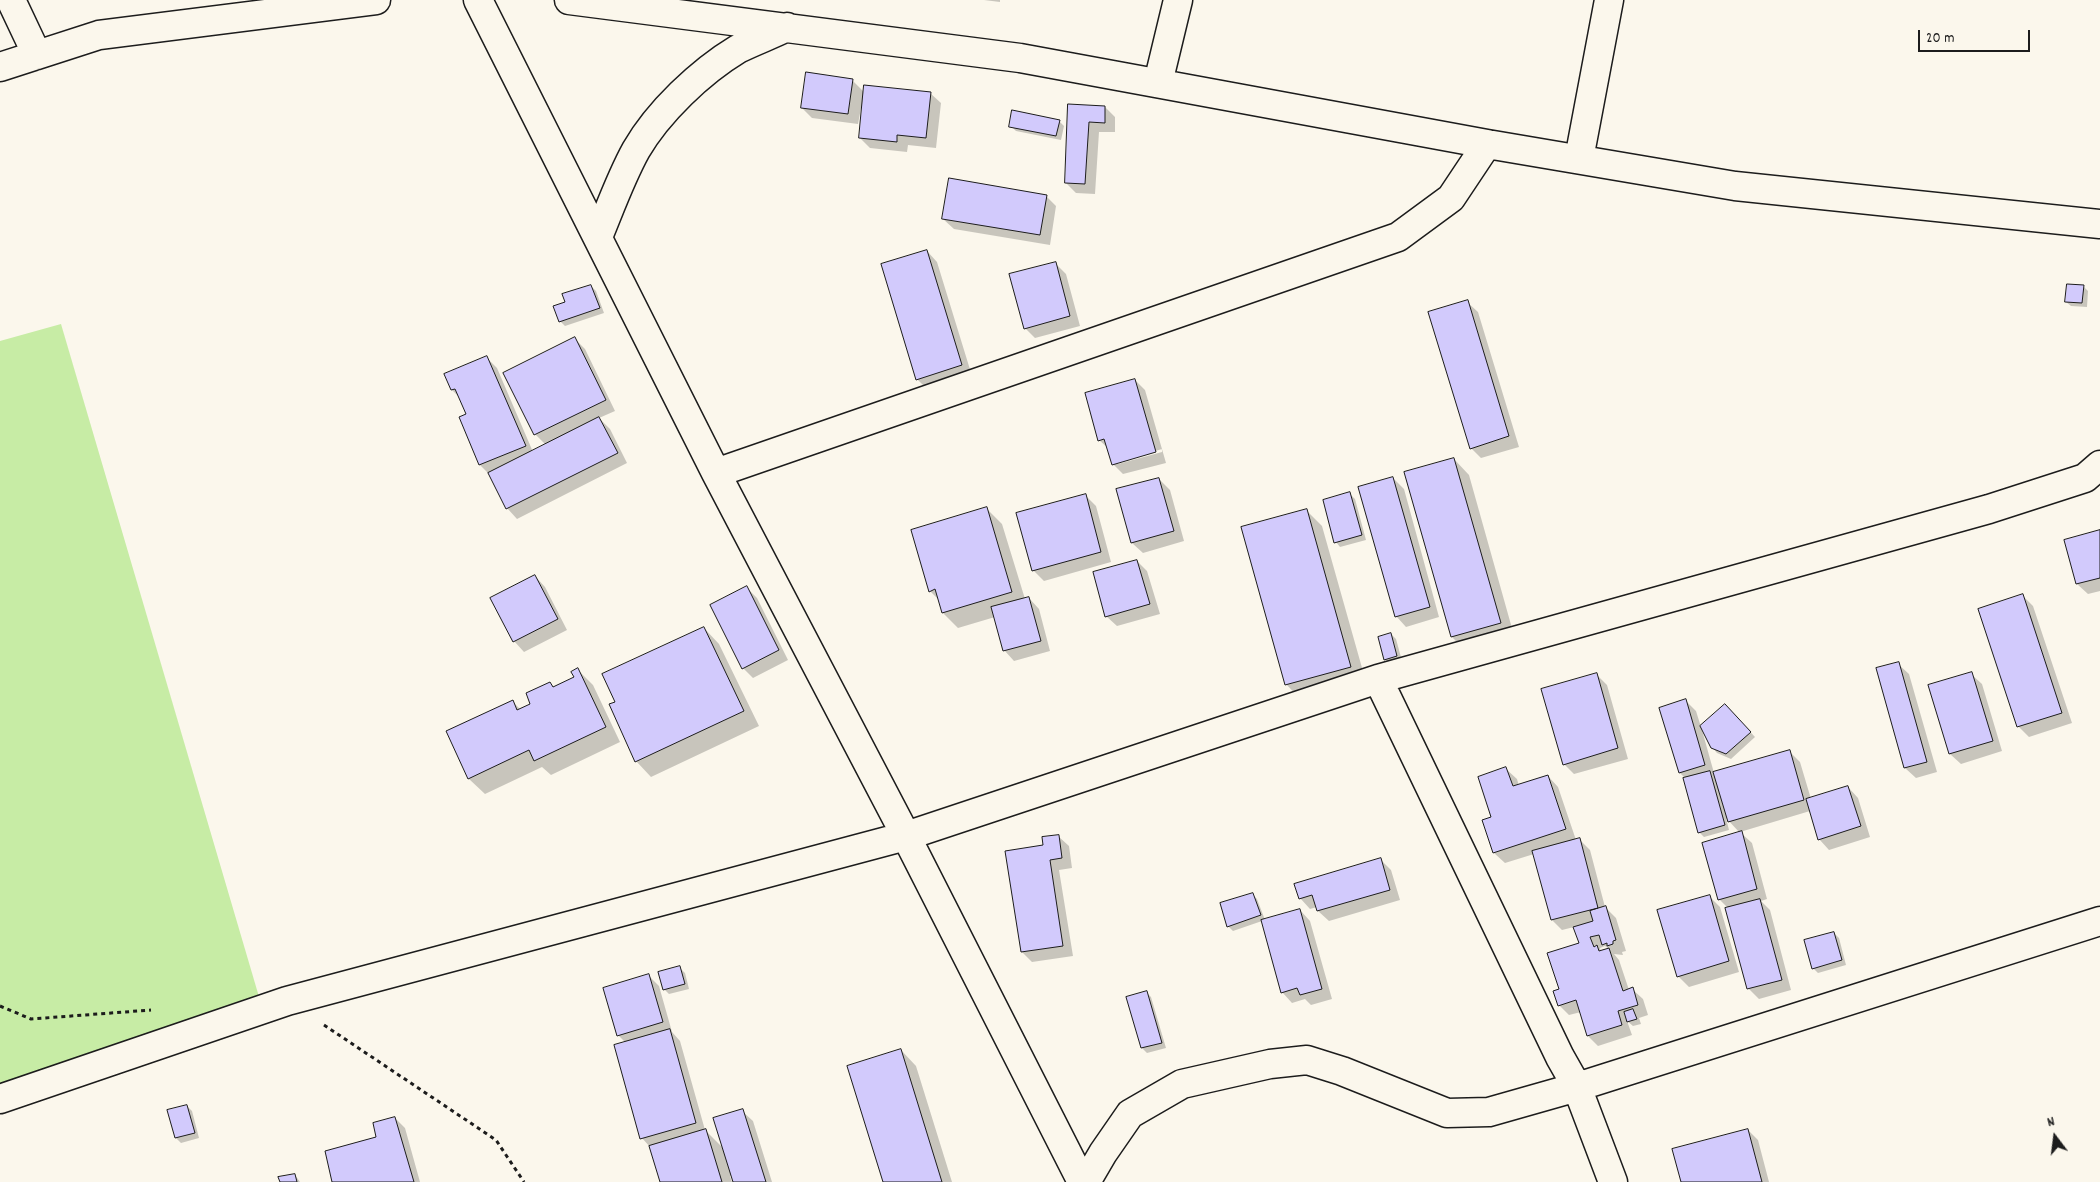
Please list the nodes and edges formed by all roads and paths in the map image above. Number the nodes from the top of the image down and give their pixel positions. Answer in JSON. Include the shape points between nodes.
{"nodes":[{"id":1,"x":11,"y":0,"type":"edge"},
{"id":2,"x":376,"y":0,"type":"edge"},
{"id":3,"x":478,"y":0,"type":"edge"},
{"id":4,"x":569,"y":0,"type":"edge"},
{"id":5,"x":1178,"y":0,"type":"edge"},
{"id":6,"x":1609,"y":0,"type":"edge"},
{"id":7,"x":787,"y":27,"type":"junction"},
{"id":8,"x":37,"y":55,"type":"junction"},
{"id":9,"x":0,"y":67,"type":"edge"},
{"id":10,"x":1158,"y":83,"type":"junction"},
{"id":11,"x":1487,"y":144,"type":"junction"},
{"id":12,"x":1579,"y":159,"type":"junction"},
{"id":13,"x":2100,"y":224,"type":"edge"},
{"id":14,"x":598,"y":237,"type":"junction"},
{"id":15,"x":2100,"y":465,"type":"edge"},
{"id":16,"x":716,"y":473,"type":"junction"},
{"id":17,"x":1378,"y":679,"type":"junction"},
{"id":18,"x":906,"y":836,"type":"junction"},
{"id":19,"x":2100,"y":921,"type":"edge"},
{"id":20,"x":288,"y":1001,"type":"junction"},
{"id":21,"x":0,"y":1006,"type":"edge"},
{"id":22,"x":159,"y":1010,"type":"dead end"},
{"id":23,"x":1578,"y":1087,"type":"junction"},
{"id":24,"x":0,"y":1099,"type":"edge"},
{"id":25,"x":524,"y":1182,"type":"edge"},
{"id":26,"x":1082,"y":1182,"type":"edge"},
{"id":27,"x":1086,"y":1182,"type":"edge"},
{"id":28,"x":1613,"y":1182,"type":"edge"}],
"edges":[{"from":1,"to":8,"type":"street"},
{"from":2,"to":8,"type":"street","via":[[98,35]]},
{"from":3,"to":14,"type":"street"},
{"from":4,"to":7,"type":"street"},
{"from":5,"to":10,"type":"street"},
{"from":6,"to":12,"type":"street"},
{"from":7,"to":10,"type":"street","via":[[1020,58]]},
{"from":7,"to":14,"type":"street","via":[[739,49],[707,71],[652,127],[636,150]]},
{"from":8,"to":9,"type":"street"},
{"from":10,"to":11,"type":"street"},
{"from":11,"to":12,"type":"street"},
{"from":11,"to":16,"type":"street","via":[[1450,198],[1398,237]]},
{"from":12,"to":13,"type":"street","via":[[1735,186]]},
{"from":14,"to":16,"type":"street"},
{"from":15,"to":17,"type":"street","via":[[2086,478],[1989,509]]},
{"from":16,"to":18,"type":"street"},
{"from":17,"to":18,"type":"street"},
{"from":17,"to":23,"type":"street","via":[[1560,1057]]},
{"from":18,"to":20,"type":"street"},
{"from":18,"to":26,"type":"street"},
{"from":19,"to":23,"type":"street"},
{"from":20,"to":24,"type":"street"},
{"from":20,"to":25,"type":"path","via":[[496,1140]]},
{"from":21,"to":22,"type":"path","via":[[31,1018]]},
{"from":23,"to":27,"type":"street","via":[[1490,1112],[1447,1113],[1307,1060],[1270,1064],[1182,1084],[1130,1114]]},
{"from":23,"to":28,"type":"street"}]}
